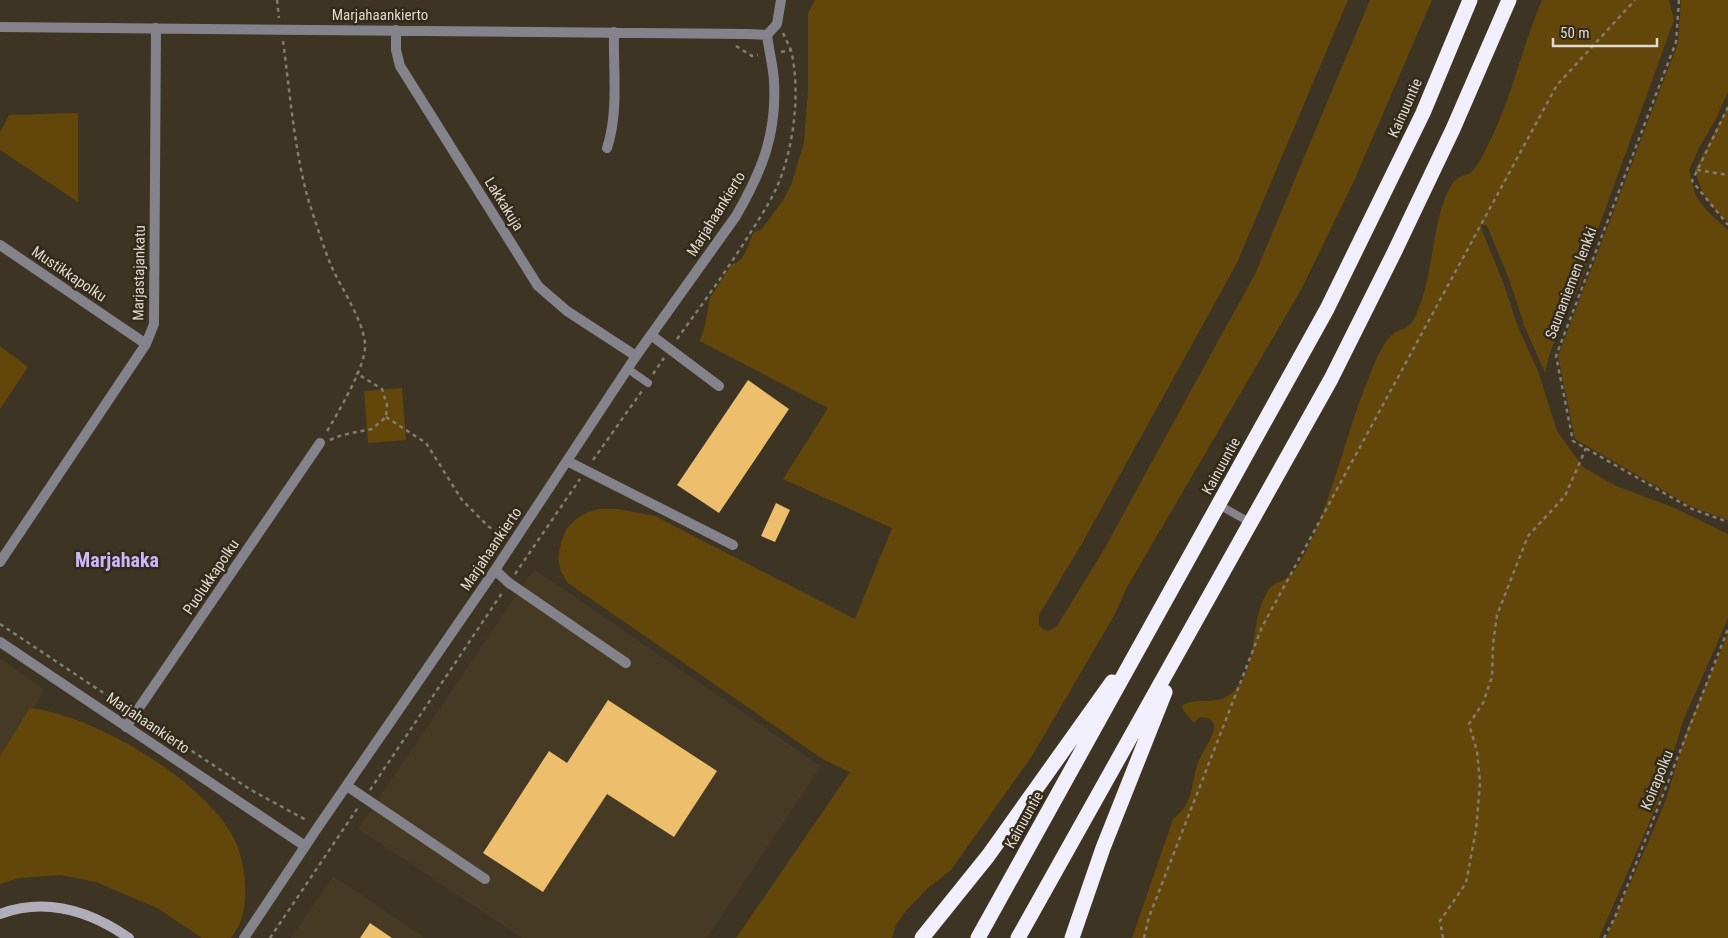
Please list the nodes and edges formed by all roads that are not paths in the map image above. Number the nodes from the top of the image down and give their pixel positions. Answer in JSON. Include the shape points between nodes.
{"nodes":[{"id":1,"x":781,"y":0,"type":"edge"},
{"id":2,"x":1470,"y":0,"type":"edge"},
{"id":3,"x":1509,"y":0,"type":"edge"},
{"id":4,"x":0,"y":27,"type":"edge"},
{"id":5,"x":156,"y":28,"type":"junction"},
{"id":6,"x":396,"y":30,"type":"junction"},
{"id":7,"x":614,"y":32,"type":"junction"},
{"id":8,"x":767,"y":35,"type":"junction"},
{"id":9,"x":607,"y":148,"type":"dead end"},
{"id":10,"x":0,"y":245,"type":"edge"},
{"id":11,"x":652,"y":335,"type":"junction"},
{"id":12,"x":146,"y":344,"type":"junction"},
{"id":13,"x":636,"y":356,"type":"junction"},
{"id":14,"x":628,"y":369,"type":"junction"},
{"id":15,"x":648,"y":383,"type":"road end"},
{"id":16,"x":719,"y":386,"type":"dead end"},
{"id":17,"x":320,"y":443,"type":"road end"},
{"id":18,"x":567,"y":461,"type":"junction"},
{"id":19,"x":1219,"y":505,"type":"junction"},
{"id":20,"x":1251,"y":523,"type":"junction"},
{"id":21,"x":733,"y":545,"type":"dead end"},
{"id":22,"x":0,"y":562,"type":"edge"},
{"id":23,"x":495,"y":570,"type":"junction"},
{"id":24,"x":1157,"y":618,"type":"junction"},
{"id":25,"x":0,"y":642,"type":"edge"},
{"id":26,"x":1183,"y":644,"type":"junction"},
{"id":27,"x":626,"y":663,"type":"dead end"},
{"id":28,"x":126,"y":727,"type":"junction"},
{"id":29,"x":347,"y":786,"type":"junction"},
{"id":30,"x":305,"y":846,"type":"junction"},
{"id":31,"x":485,"y":879,"type":"dead end"},
{"id":32,"x":0,"y":914,"type":"edge"},
{"id":33,"x":129,"y":938,"type":"edge"},
{"id":34,"x":244,"y":938,"type":"edge"},
{"id":35,"x":922,"y":938,"type":"edge"},
{"id":36,"x":978,"y":938,"type":"edge"},
{"id":37,"x":1018,"y":938,"type":"edge"},
{"id":38,"x":1072,"y":938,"type":"edge"}],
"edges":[{"from":1,"to":8,"type":"street","via":[[777,24]]},
{"from":2,"to":19,"type":"highway","name":"Kainuuntie","via":[[1423,114],[1327,309]]},
{"from":3,"to":20,"type":"highway","via":[[1394,255]]},
{"from":4,"to":5,"type":"street","name":"Marjahaankierto"},
{"from":5,"to":6,"type":"street","name":"Marjahaankierto"},
{"from":5,"to":12,"type":"street","name":"Marjastajankatu","via":[[154,324]]},
{"from":6,"to":7,"type":"street","name":"Marjahaankierto"},
{"from":6,"to":13,"type":"street","name":"Lakkakuja","via":[[400,66],[538,286],[567,311]]},
{"from":7,"to":8,"type":"street","name":"Marjahaankierto"},
{"from":7,"to":9,"type":"street","via":[[614,113]]},
{"from":8,"to":11,"type":"street","name":"Marjahaankierto","via":[[774,81],[767,151],[736,216]]},
{"from":10,"to":12,"type":"street","name":"Mustikkapolku"},
{"from":11,"to":13,"type":"street","name":"Marjahaankierto"},
{"from":11,"to":16,"type":"street"},
{"from":12,"to":22,"type":"street","name":"Marjastajankatu"},
{"from":13,"to":14,"type":"street","name":"Marjahaankierto"},
{"from":14,"to":15,"type":"lane"},
{"from":14,"to":18,"type":"street","name":"Marjahaankierto"},
{"from":17,"to":28,"type":"street","name":"Puolukkapolku"},
{"from":18,"to":21,"type":"street"},
{"from":18,"to":23,"type":"street","name":"Marjahaankierto"},
{"from":19,"to":20,"type":"lane"},
{"from":19,"to":24,"type":"highway","name":"Kainuuntie"},
{"from":20,"to":26,"type":"highway"},
{"from":23,"to":27,"type":"street"},
{"from":23,"to":29,"type":"street","name":"Marjahaankierto"},
{"from":24,"to":35,"type":"highway","via":[[988,856]]},
{"from":24,"to":36,"type":"highway","name":"Kainuuntie"},
{"from":25,"to":28,"type":"street","name":"Marjahaankierto"},
{"from":26,"to":37,"type":"highway"},
{"from":26,"to":38,"type":"highway","via":[[1103,848]]},
{"from":28,"to":30,"type":"street","name":"Marjahaankierto"},
{"from":29,"to":30,"type":"street","name":"Marjahaankierto"},
{"from":29,"to":31,"type":"street"},
{"from":30,"to":34,"type":"street","name":"Marjahaankierto"},
{"from":32,"to":33,"type":"main road","via":[[38,906],[72,909],[101,920]]}]}
